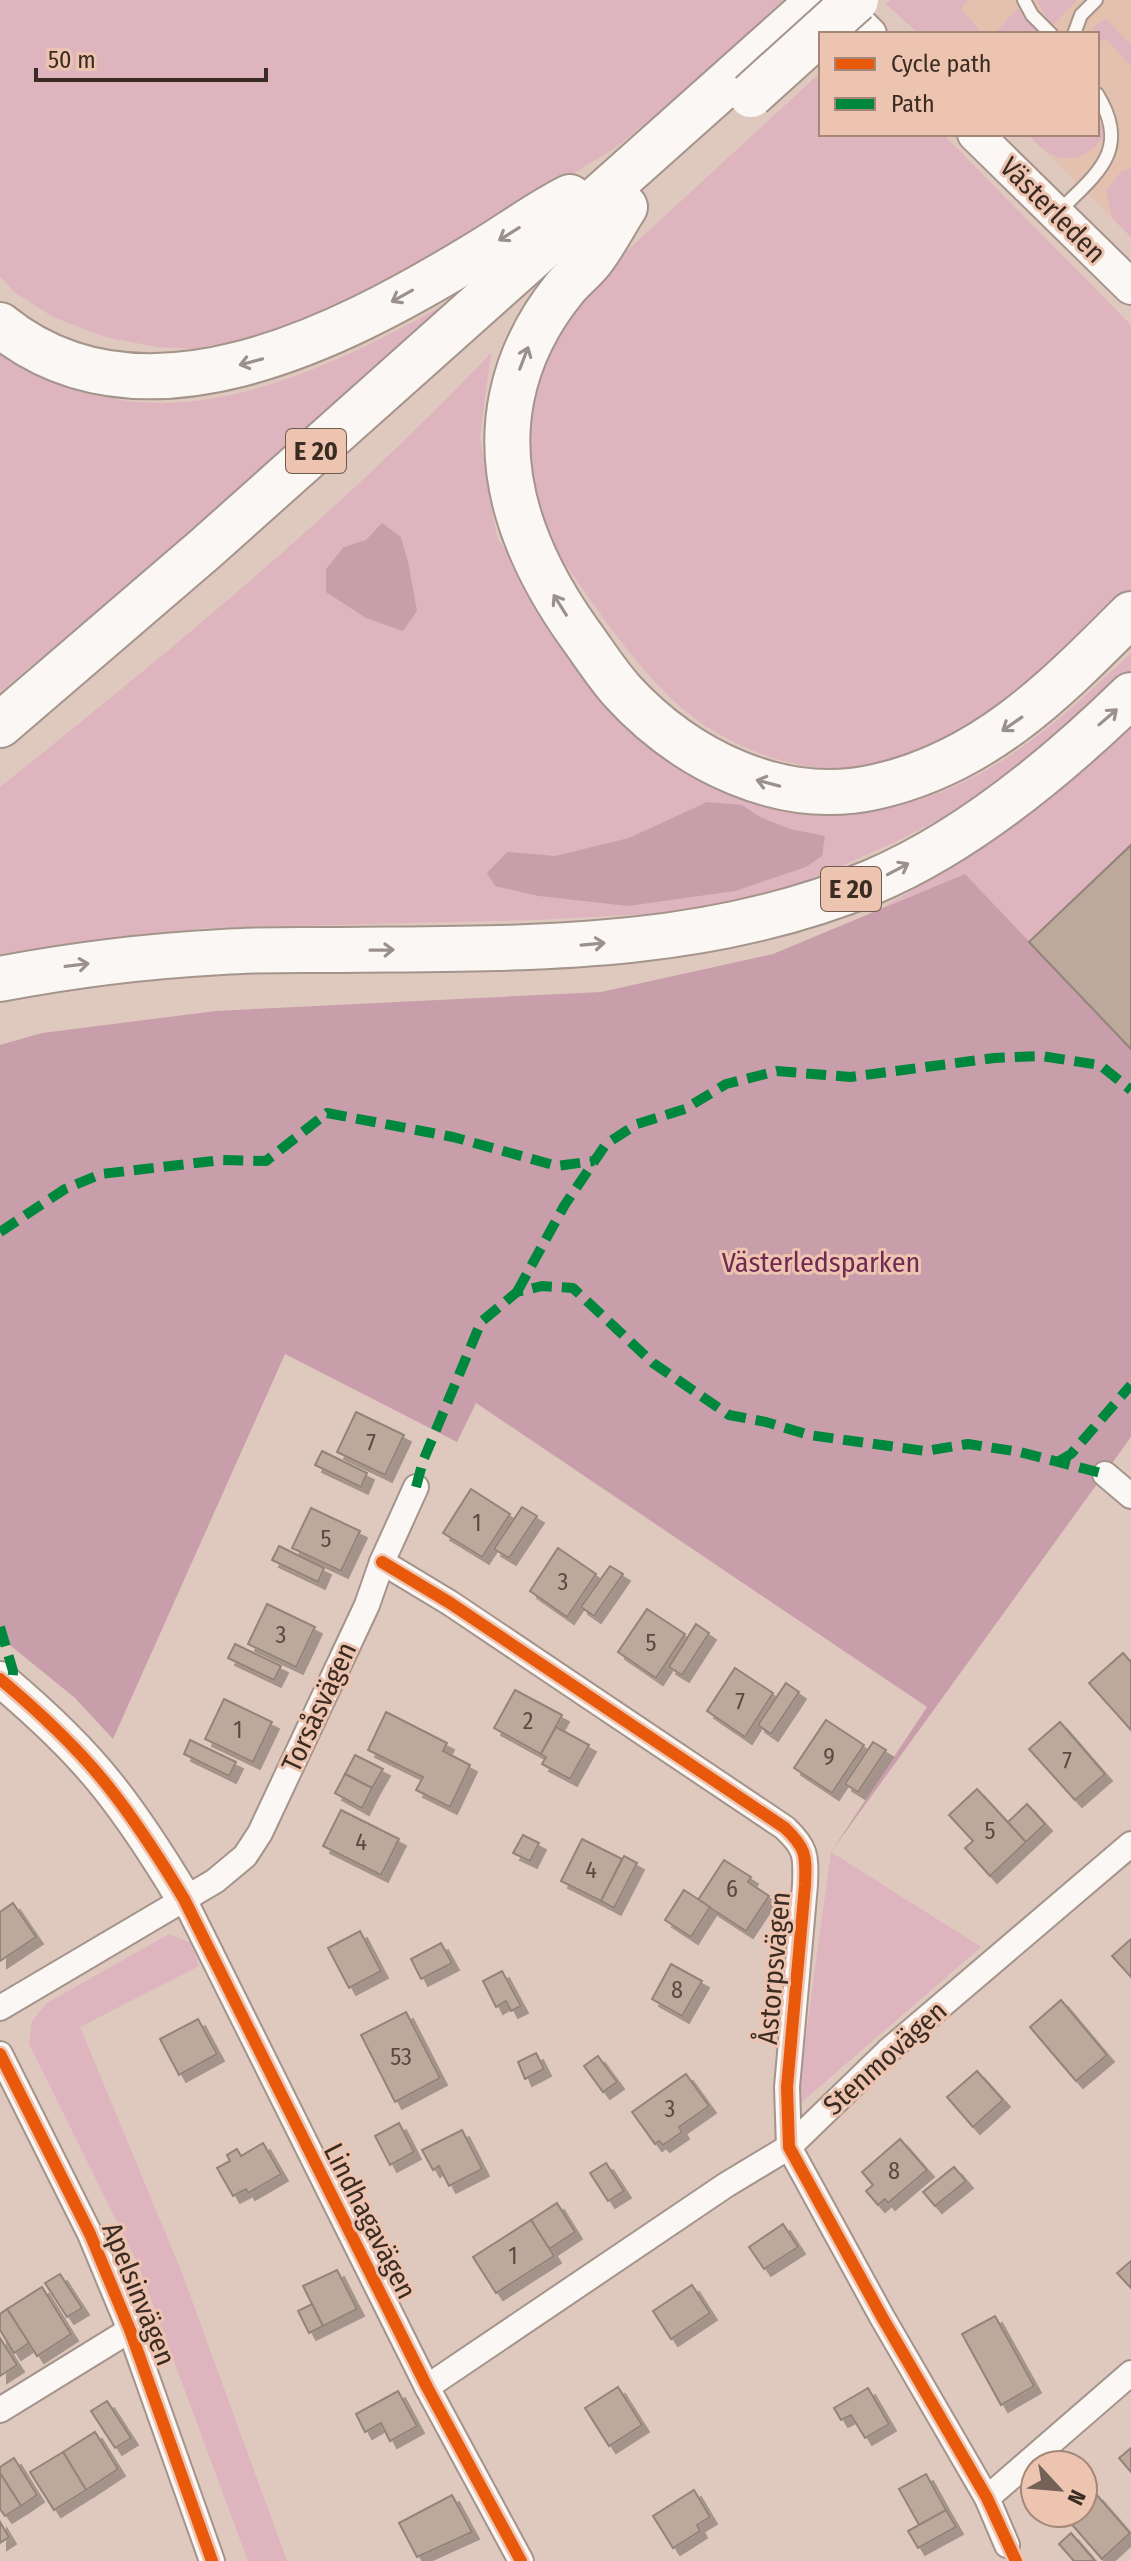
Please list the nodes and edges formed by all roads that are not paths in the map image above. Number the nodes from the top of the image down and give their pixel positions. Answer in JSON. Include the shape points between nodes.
{"nodes":[{"id":1,"x":836,"y":0,"type":"edge"},
{"id":2,"x":1024,"y":0,"type":"edge"},
{"id":3,"x":1096,"y":0,"type":"edge"},
{"id":4,"x":867,"y":32,"type":"edge"},
{"id":5,"x":1049,"y":32,"type":"edge"},
{"id":6,"x":1075,"y":32,"type":"edge"},
{"id":7,"x":1099,"y":96,"type":"edge"},
{"id":8,"x":977,"y":136,"type":"edge"},
{"id":9,"x":626,"y":190,"type":"junction"},
{"id":10,"x":1056,"y":213,"type":"junction"},
{"id":11,"x":1131,"y":287,"type":"edge"},
{"id":12,"x":0,"y":325,"type":"edge"},
{"id":13,"x":1131,"y":614,"type":"edge"},
{"id":14,"x":1131,"y":695,"type":"edge"},
{"id":15,"x":0,"y":725,"type":"edge"},
{"id":16,"x":0,"y":753,"type":"edge"},
{"id":17,"x":0,"y":979,"type":"edge"},
{"id":18,"x":1105,"y":1474,"type":"dead end"},
{"id":19,"x":416,"y":1487,"type":"dead end"},
{"id":20,"x":1131,"y":1496,"type":"edge"},
{"id":21,"x":382,"y":1562,"type":"junction"},
{"id":22,"x":0,"y":1679,"type":"edge"},
{"id":23,"x":1131,"y":1844,"type":"edge"},
{"id":24,"x":184,"y":1899,"type":"junction"},
{"id":25,"x":0,"y":2008,"type":"edge"},
{"id":26,"x":0,"y":2054,"type":"edge"},
{"id":27,"x":789,"y":2147,"type":"junction"},
{"id":28,"x":130,"y":2330,"type":"junction"},
{"id":29,"x":1131,"y":2373,"type":"edge"},
{"id":30,"x":427,"y":2387,"type":"junction"},
{"id":31,"x":0,"y":2410,"type":"edge"},
{"id":32,"x":987,"y":2498,"type":"junction"},
{"id":33,"x":1007,"y":2545,"type":"dead end"},
{"id":34,"x":212,"y":2561,"type":"edge"},
{"id":35,"x":521,"y":2561,"type":"edge"}],
"edges":[{"from":1,"to":4,"type":"street"},
{"from":1,"to":9,"type":"highway","number":"E 20","bridge":true},
{"from":2,"to":5,"type":"lane"},
{"from":3,"to":6,"type":"lane","via":[[1081,15]]},
{"from":7,"to":10,"type":"lane","via":[[1120,131],[1117,154]]},
{"from":8,"to":10,"type":"street","name":"Västerleden"},
{"from":9,"to":12,"type":"highway","number":"E 20","one_way":true,"via":[[567,198],[358,320],[255,362],[161,377],[90,370],[43,353]]},
{"from":13,"to":9,"type":"highway","number":"E 20","one_way":true,"via":[[1014,723],[958,758],[872,788],[772,786],[690,749],[651,720],[621,690],[547,584],[517,515],[507,437],[522,359],[538,326],[593,258]]},
{"from":9,"to":15,"type":"highway","number":"E 20"},
{"from":9,"to":16,"type":"highway","number":"E 20","via":[[209,575]]},
{"from":10,"to":11,"type":"street","name":"Västerleden"},
{"from":17,"to":14,"type":"highway","number":"E 20","one_way":true,"via":[[73,965],[224,951],[553,947],[647,940],[791,911],[874,881],[943,845],[1020,792]]},
{"from":18,"to":20,"type":"street"},
{"from":19,"to":21,"type":"street","name":"Torsåsvägen"},
{"from":21,"to":24,"type":"street","name":"Torsåsvägen","via":[[260,1833],[232,1868]]},
{"from":21,"to":27,"type":"street","name":"Åstorpsvägen","via":[[476,1620],[799,1841],[806,1854],[805,1885],[787,2087]]},
{"from":22,"to":24,"type":"street","via":[[106,1784]]},
{"from":23,"to":27,"type":"street","name":"Stenmovägen","via":[[888,2051]]},
{"from":24,"to":25,"type":"street"},
{"from":24,"to":30,"type":"street","name":"Lindhagavägen"},
{"from":26,"to":28,"type":"street","name":"Apelsinvägen","via":[[90,2234]]},
{"from":27,"to":30,"type":"street","name":"Stenmovägen"},
{"from":27,"to":32,"type":"street","name":"Åstorpsvägen"},
{"from":28,"to":31,"type":"street","name":"Apelsinvägen"},
{"from":28,"to":34,"type":"street","name":"Apelsinvägen"},
{"from":29,"to":32,"type":"street"},
{"from":30,"to":35,"type":"street","name":"Lindhagavägen"},
{"from":32,"to":33,"type":"street","name":"Åstorpsvägen"}]}
